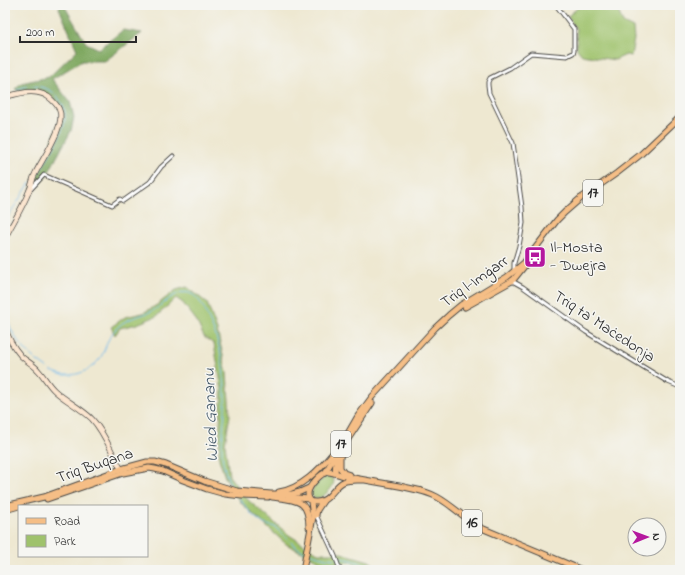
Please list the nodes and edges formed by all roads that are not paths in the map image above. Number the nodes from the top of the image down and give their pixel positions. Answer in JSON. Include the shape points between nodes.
{"nodes":[{"id":1,"x":556,"y":5,"type":"edge"},
{"id":2,"x":5,"y":97,"type":"edge"},
{"id":3,"x":680,"y":117,"type":"edge"},
{"id":4,"x":680,"y":120,"type":"edge"},
{"id":5,"x":173,"y":156,"type":"dead end"},
{"id":6,"x":30,"y":188,"type":"junction"},
{"id":7,"x":5,"y":238,"type":"edge"},
{"id":8,"x":515,"y":273,"type":"junction"},
{"id":9,"x":510,"y":282,"type":"junction"},
{"id":10,"x":517,"y":284,"type":"junction"},
{"id":11,"x":5,"y":327,"type":"edge"},
{"id":12,"x":680,"y":387,"type":"edge"},
{"id":13,"x":358,"y":416,"type":"junction"},
{"id":14,"x":347,"y":441,"type":"junction"},
{"id":15,"x":121,"y":468,"type":"junction"},
{"id":16,"x":325,"y":472,"type":"junction"},
{"id":17,"x":336,"y":474,"type":"junction"},
{"id":18,"x":364,"y":480,"type":"junction"},
{"id":19,"x":340,"y":484,"type":"junction"},
{"id":20,"x":309,"y":488,"type":"junction"},
{"id":21,"x":263,"y":493,"type":"junction"},
{"id":22,"x":272,"y":497,"type":"junction"},
{"id":23,"x":310,"y":500,"type":"junction"},
{"id":24,"x":322,"y":501,"type":"junction"},
{"id":25,"x":24,"y":505,"type":"edge"},
{"id":26,"x":5,"y":506,"type":"edge"},
{"id":27,"x":18,"y":507,"type":"edge"},
{"id":28,"x":5,"y":510,"type":"edge"},
{"id":29,"x":314,"y":516,"type":"junction"},
{"id":30,"x":309,"y":538,"type":"junction"},
{"id":31,"x":303,"y":570,"type":"edge"},
{"id":32,"x":340,"y":570,"type":"edge"},
{"id":33,"x":582,"y":570,"type":"edge"}],
"edges":[{"from":1,"to":8,"type":"street","via":[[575,31],[573,53],[567,56],[531,53],[490,78],[488,82],[489,92],[513,143],[523,222],[514,263]]},
{"from":2,"to":6,"type":"street","via":[[25,92],[40,93],[49,97],[59,109],[60,121],[57,132],[34,175]]},
{"from":3,"to":8,"type":"main road","name":"Triq l-Imġarr","number":"17","via":[[640,155],[565,212]]},
{"from":4,"to":8,"type":"main road","name":"Triq l-Imġarr","number":"17","via":[[643,156],[582,200],[567,214],[527,264]]},
{"from":5,"to":6,"type":"street","via":[[150,182],[123,201],[120,199],[112,205],[44,175]]},
{"from":6,"to":7,"type":"street"},
{"from":8,"to":9,"type":"main road","name":"Triq l-Imġarr","number":"17","via":[[514,279]]},
{"from":8,"to":10,"type":"street"},
{"from":8,"to":13,"type":"main road","name":"Triq l-Imġarr","number":"17","via":[[461,305],[444,319],[372,397]]},
{"from":9,"to":10,"type":"street","name":"Triq ta' Maċedonja"},
{"from":9,"to":14,"type":"main road","name":"Triq l-Imġarr","number":"17","via":[[463,308],[438,330],[374,399]]},
{"from":10,"to":12,"type":"street","name":"Triq ta' Maċedonja","via":[[586,332]]},
{"from":11,"to":15,"type":"street","via":[[8,337],[21,356],[36,368],[55,392],[95,423]]},
{"from":13,"to":16,"type":"main road","name":"Triq l-Imġarr","number":"17"},
{"from":13,"to":21,"type":"main road","via":[[334,452],[309,478],[291,489]]},
{"from":14,"to":17,"type":"main road","name":"Triq l-Imġarr","number":"17","via":[[338,455]]},
{"from":14,"to":18,"type":"main road","via":[[340,457],[340,468],[347,474]]},
{"from":15,"to":21,"type":"main road","name":"Triq Buqana","via":[[155,462],[228,489]]},
{"from":15,"to":26,"type":"main road","name":"Triq Buqana","via":[[44,497]]},
{"from":16,"to":17,"type":"main road","number":"16"},
{"from":16,"to":20,"type":"main road"},
{"from":17,"to":18,"type":"main road","number":"16"},
{"from":17,"to":19,"type":"main road"},
{"from":18,"to":19,"type":"main road","number":"16"},
{"from":18,"to":33,"type":"main road","number":"16","via":[[432,494],[479,527]]},
{"from":19,"to":24,"type":"main road"},
{"from":20,"to":21,"type":"main road","name":"Triq Buqana","via":[[292,494]]},
{"from":20,"to":23,"type":"main road"},
{"from":22,"to":23,"type":"main road","name":"Triq Buqana"},
{"from":22,"to":25,"type":"main road","name":"Triq Buqana","via":[[232,495],[207,489],[149,468],[123,473]]},
{"from":22,"to":30,"type":"main road","via":[[298,502],[305,506],[308,512]]},
{"from":23,"to":24,"type":"main road"},
{"from":23,"to":29,"type":"main road"},
{"from":24,"to":29,"type":"main road"},
{"from":27,"to":28,"type":"main road","name":"Triq Buqana"},
{"from":29,"to":30,"type":"main road"},
{"from":29,"to":32,"type":"street"},
{"from":30,"to":31,"type":"main road"}]}
